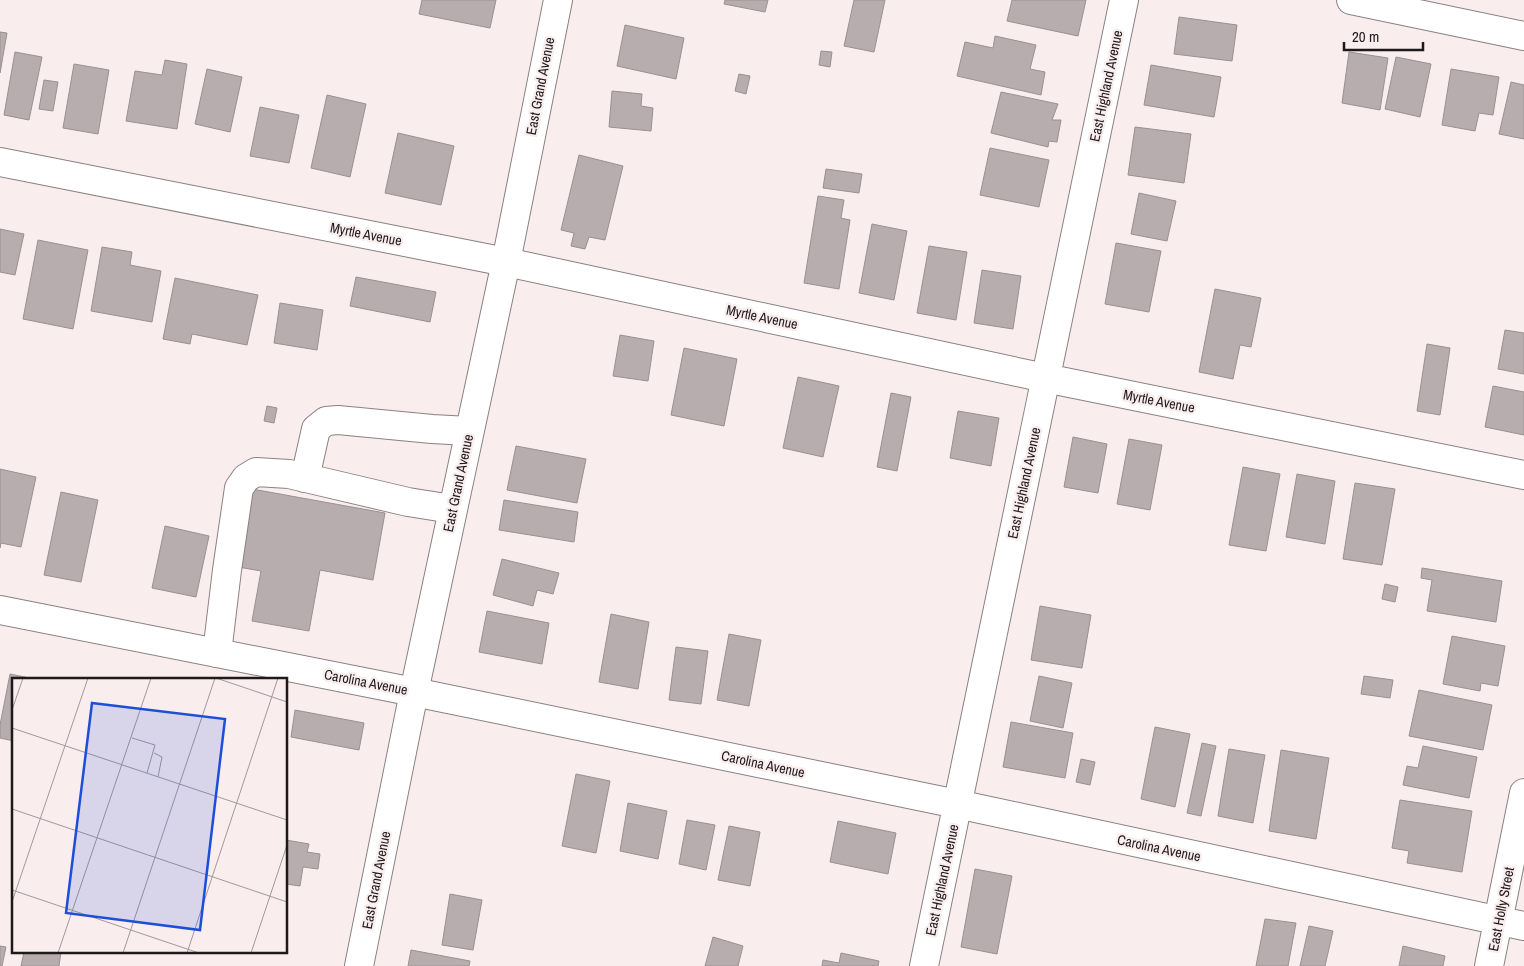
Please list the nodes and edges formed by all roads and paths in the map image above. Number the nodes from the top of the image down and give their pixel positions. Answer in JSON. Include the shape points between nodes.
{"nodes":[{"id":1,"x":558,"y":0,"type":"edge"},
{"id":2,"x":1124,"y":0,"type":"edge"},
{"id":3,"x":1351,"y":0,"type":"edge"},
{"id":4,"x":1524,"y":36,"type":"edge"},
{"id":5,"x":0,"y":162,"type":"edge"},
{"id":6,"x":506,"y":262,"type":"junction"},
{"id":7,"x":1045,"y":378,"type":"junction"},
{"id":8,"x":469,"y":431,"type":"junction"},
{"id":9,"x":1524,"y":475,"type":"edge"},
{"id":10,"x":305,"y":478,"type":"junction"},
{"id":11,"x":452,"y":510,"type":"junction"},
{"id":12,"x":0,"y":610,"type":"edge"},
{"id":13,"x":217,"y":653,"type":"junction"},
{"id":14,"x":414,"y":692,"type":"junction"},
{"id":15,"x":1524,"y":793,"type":"edge"},
{"id":16,"x":957,"y":804,"type":"junction"},
{"id":17,"x":1512,"y":923,"type":"edge"},
{"id":18,"x":359,"y":966,"type":"edge"},
{"id":19,"x":924,"y":966,"type":"edge"},
{"id":20,"x":1490,"y":966,"type":"edge"}],
"edges":[{"from":1,"to":6,"type":"street","name":"East Grand Avenue"},
{"from":2,"to":7,"type":"street","name":"East Highland Avenue"},
{"from":3,"to":4,"type":"street"},
{"from":5,"to":6,"type":"street","name":"Myrtle Avenue"},
{"from":6,"to":7,"type":"street","name":"Myrtle Avenue"},
{"from":6,"to":8,"type":"street","name":"East Grand Avenue"},
{"from":7,"to":9,"type":"street","name":"Myrtle Avenue"},
{"from":7,"to":16,"type":"street","name":"East Highland Avenue"},
{"from":8,"to":10,"type":"street","via":[[326,421],[316,429]]},
{"from":8,"to":11,"type":"street","name":"East Grand Avenue"},
{"from":10,"to":11,"type":"street"},
{"from":10,"to":13,"type":"street","via":[[256,472],[239,488]]},
{"from":11,"to":14,"type":"street","name":"East Grand Avenue"},
{"from":12,"to":13,"type":"street","name":"Carolina Avenue"},
{"from":13,"to":14,"type":"street","name":"Carolina Avenue"},
{"from":14,"to":16,"type":"street","name":"Carolina Avenue"},
{"from":14,"to":18,"type":"street","name":"East Grand Avenue"},
{"from":15,"to":17,"type":"street","name":"East Holly Street"},
{"from":16,"to":17,"type":"street","name":"Carolina Avenue"},
{"from":16,"to":19,"type":"street","name":"East Highland Avenue"},
{"from":17,"to":20,"type":"street","name":"East Holly Street"}]}
